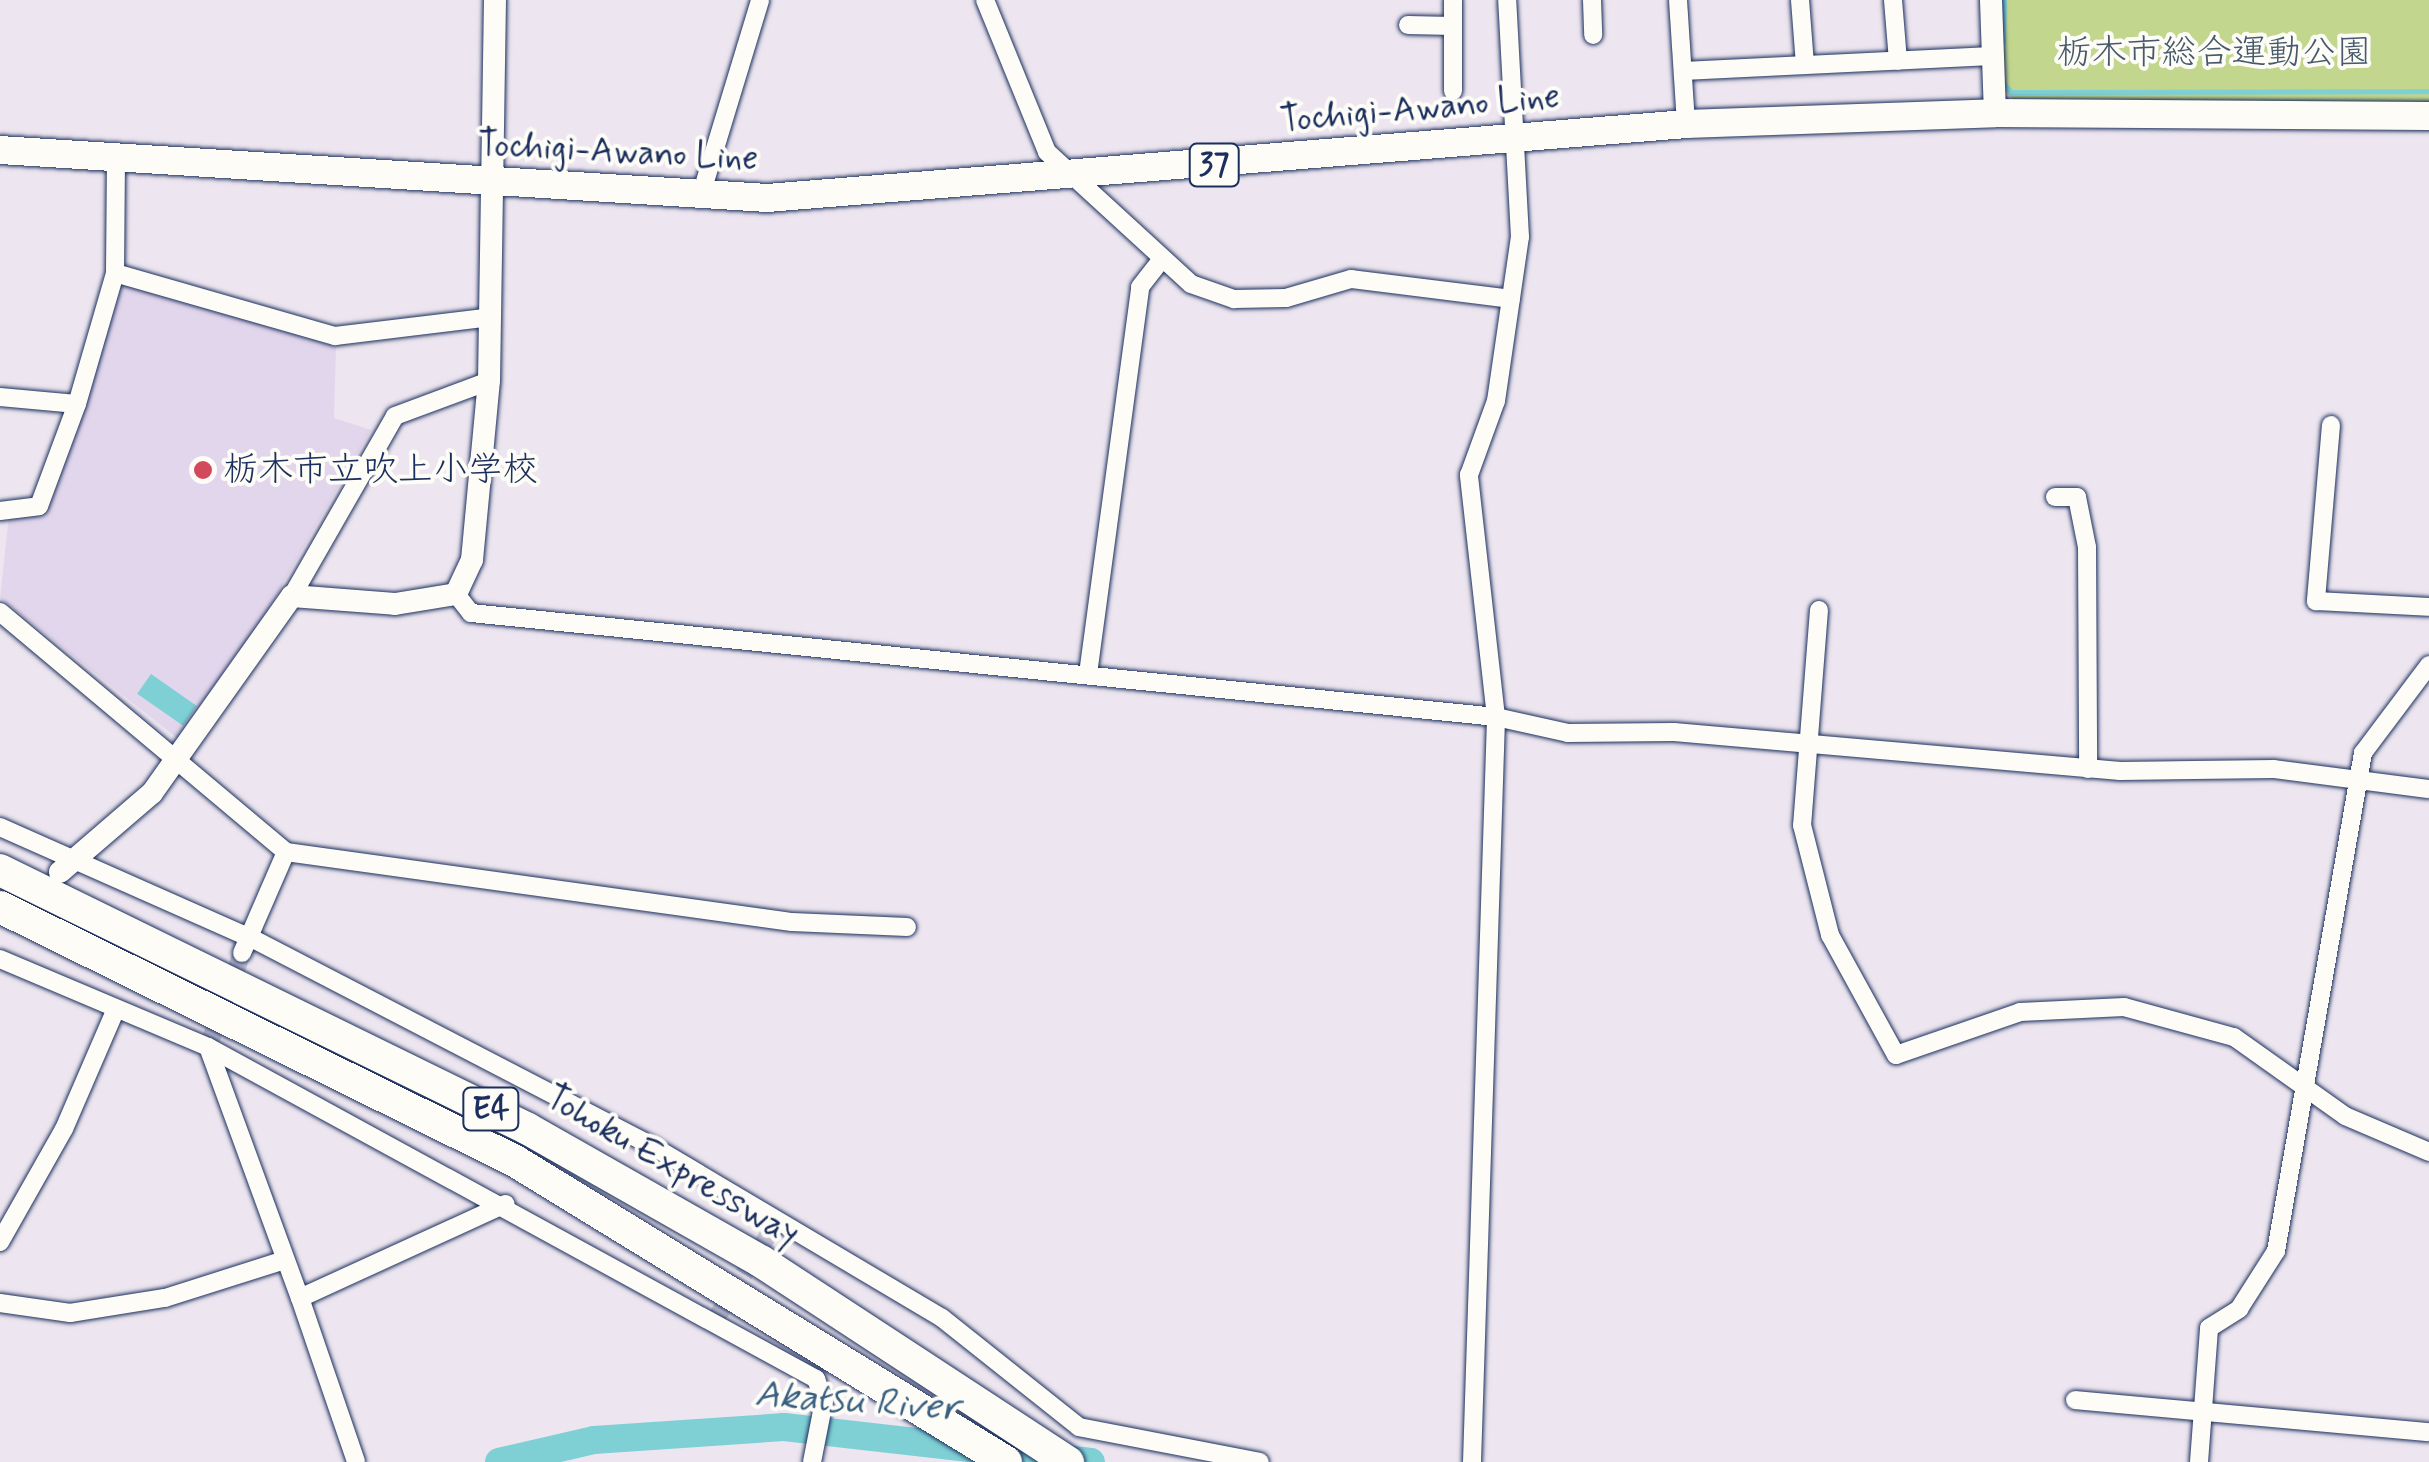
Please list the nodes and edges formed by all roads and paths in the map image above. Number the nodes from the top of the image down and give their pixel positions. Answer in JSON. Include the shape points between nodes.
{"nodes":[{"id":1,"x":495,"y":0,"type":"edge"},
{"id":2,"x":760,"y":0,"type":"edge"},
{"id":3,"x":985,"y":0,"type":"edge"},
{"id":4,"x":1453,"y":0,"type":"edge"},
{"id":5,"x":1507,"y":0,"type":"edge"},
{"id":6,"x":1592,"y":0,"type":"edge"},
{"id":7,"x":1678,"y":0,"type":"edge"},
{"id":8,"x":1800,"y":0,"type":"edge"},
{"id":9,"x":1893,"y":0,"type":"edge"},
{"id":10,"x":1991,"y":0,"type":"edge"},
{"id":11,"x":1408,"y":25,"type":"dead end"},
{"id":12,"x":1453,"y":26,"type":"junction"},
{"id":13,"x":1593,"y":35,"type":"dead end"},
{"id":14,"x":1992,"y":56,"type":"junction"},
{"id":15,"x":1898,"y":61,"type":"junction"},
{"id":16,"x":1805,"y":65,"type":"junction"},
{"id":17,"x":1683,"y":71,"type":"junction"},
{"id":18,"x":1454,"y":91,"type":"dead end"},
{"id":19,"x":1995,"y":113,"type":"junction"},
{"id":20,"x":2429,"y":116,"type":"edge"},
{"id":21,"x":1686,"y":124,"type":"junction"},
{"id":22,"x":1511,"y":138,"type":"junction"},
{"id":23,"x":0,"y":150,"type":"edge"},
{"id":24,"x":116,"y":154,"type":"junction"},
{"id":25,"x":1066,"y":178,"type":"junction"},
{"id":26,"x":494,"y":183,"type":"junction"},
{"id":27,"x":700,"y":198,"type":"junction"},
{"id":28,"x":1161,"y":260,"type":"junction"},
{"id":29,"x":114,"y":272,"type":"junction"},
{"id":30,"x":1511,"y":299,"type":"junction"},
{"id":31,"x":491,"y":316,"type":"junction"},
{"id":32,"x":488,"y":381,"type":"junction"},
{"id":33,"x":0,"y":398,"type":"edge"},
{"id":34,"x":77,"y":404,"type":"junction"},
{"id":35,"x":2332,"y":426,"type":"dead end"},
{"id":36,"x":2054,"y":497,"type":"dead end"},
{"id":37,"x":0,"y":511,"type":"edge"},
{"id":38,"x":456,"y":594,"type":"junction"},
{"id":39,"x":292,"y":596,"type":"junction"},
{"id":40,"x":2429,"y":607,"type":"edge"},
{"id":41,"x":1820,"y":610,"type":"dead end"},
{"id":42,"x":0,"y":612,"type":"edge"},
{"id":43,"x":2429,"y":665,"type":"edge"},
{"id":44,"x":1088,"y":674,"type":"junction"},
{"id":45,"x":1496,"y":717,"type":"junction"},
{"id":46,"x":1805,"y":742,"type":"junction"},
{"id":47,"x":182,"y":756,"type":"junction"},
{"id":48,"x":2088,"y":768,"type":"junction"},
{"id":49,"x":2356,"y":783,"type":"junction"},
{"id":50,"x":2429,"y":789,"type":"edge"},
{"id":51,"x":0,"y":827,"type":"edge"},
{"id":52,"x":286,"y":852,"type":"junction"},
{"id":53,"x":67,"y":866,"type":"junction"},
{"id":54,"x":0,"y":870,"type":"edge"},
{"id":55,"x":0,"y":907,"type":"edge"},
{"id":56,"x":907,"y":928,"type":"dead end"},
{"id":57,"x":248,"y":946,"type":"junction"},
{"id":58,"x":0,"y":959,"type":"edge"},
{"id":59,"x":115,"y":1011,"type":"junction"},
{"id":60,"x":208,"y":1047,"type":"junction"},
{"id":61,"x":2302,"y":1084,"type":"junction"},
{"id":62,"x":2429,"y":1152,"type":"edge"},
{"id":63,"x":504,"y":1204,"type":"junction"},
{"id":64,"x":0,"y":1242,"type":"edge"},
{"id":65,"x":285,"y":1260,"type":"junction"},
{"id":66,"x":300,"y":1298,"type":"junction"},
{"id":67,"x":0,"y":1303,"type":"edge"},
{"id":68,"x":2075,"y":1400,"type":"dead end"},
{"id":69,"x":2206,"y":1409,"type":"junction"},
{"id":70,"x":2429,"y":1432,"type":"edge"},
{"id":71,"x":813,"y":1460,"type":"edge"},
{"id":72,"x":356,"y":1462,"type":"edge"},
{"id":73,"x":1006,"y":1462,"type":"edge"},
{"id":74,"x":1068,"y":1462,"type":"edge"},
{"id":75,"x":1260,"y":1462,"type":"edge"},
{"id":76,"x":1472,"y":1462,"type":"edge"},
{"id":77,"x":2199,"y":1462,"type":"edge"}],
"edges":[{"from":1,"to":26,"type":"street"},
{"from":2,"to":27,"type":"street"},
{"from":3,"to":25,"type":"street","via":[[1025,111]]},
{"from":4,"to":12,"type":"street"},
{"from":5,"to":22,"type":"street"},
{"from":6,"to":13,"type":"street"},
{"from":7,"to":17,"type":"street"},
{"from":8,"to":16,"type":"street"},
{"from":9,"to":15,"type":"street"},
{"from":10,"to":14,"type":"street"},
{"from":11,"to":12,"type":"street"},
{"from":12,"to":18,"type":"street"},
{"from":14,"to":15,"type":"street"},
{"from":14,"to":19,"type":"street"},
{"from":15,"to":16,"type":"street"},
{"from":16,"to":17,"type":"street"},
{"from":17,"to":21,"type":"street"},
{"from":19,"to":20,"type":"main road","name":"Tochigi-Awano Line","number":"37"},
{"from":19,"to":21,"type":"main road","name":"Tochigi-Awano Line","number":"37"},
{"from":21,"to":22,"type":"main road","name":"Tochigi-Awano Line","number":"37"},
{"from":22,"to":25,"type":"main road","name":"Tochigi-Awano Line","number":"37"},
{"from":22,"to":30,"type":"street","via":[[1520,237]]},
{"from":23,"to":24,"type":"main road","name":"Tochigi-Awano Line","number":"37"},
{"from":24,"to":26,"type":"main road","name":"Tochigi-Awano Line","number":"37"},
{"from":24,"to":29,"type":"street"},
{"from":25,"to":27,"type":"main road","name":"Tochigi-Awano Line","number":"37"},
{"from":25,"to":28,"type":"street"},
{"from":26,"to":27,"type":"main road","name":"Tochigi-Awano Line","number":"37"},
{"from":26,"to":31,"type":"street"},
{"from":28,"to":30,"type":"street","via":[[1191,284],[1234,299],[1286,298],[1351,279]]},
{"from":28,"to":44,"type":"street","via":[[1140,287]]},
{"from":29,"to":31,"type":"street","via":[[335,336]]},
{"from":29,"to":34,"type":"street"},
{"from":30,"to":45,"type":"street","via":[[1496,401],[1469,475]]},
{"from":31,"to":32,"type":"street"},
{"from":32,"to":38,"type":"street","via":[[472,560]]},
{"from":32,"to":39,"type":"street","via":[[395,416]]},
{"from":33,"to":34,"type":"street"},
{"from":34,"to":37,"type":"street","via":[[39,506]]},
{"from":35,"to":40,"type":"street","via":[[2316,601]]},
{"from":36,"to":48,"type":"street","via":[[2077,498],[2087,547]]},
{"from":38,"to":39,"type":"street","via":[[395,604]]},
{"from":38,"to":44,"type":"street","via":[[471,613]]},
{"from":39,"to":47,"type":"street"},
{"from":41,"to":46,"type":"street"},
{"from":42,"to":47,"type":"street"},
{"from":43,"to":49,"type":"street","via":[[2380,727]]},
{"from":44,"to":45,"type":"street"},
{"from":45,"to":46,"type":"street","via":[[1568,733]]},
{"from":45,"to":76,"type":"street"},
{"from":46,"to":48,"type":"street"},
{"from":46,"to":61,"type":"street","via":[[1802,825],[1816,893],[1852,986],[1896,1055],[2020,1012],[2124,1006],[2234,1037]]},
{"from":47,"to":52,"type":"street"},
{"from":47,"to":53,"type":"street"},
{"from":48,"to":49,"type":"street","via":[[2274,769]]},
{"from":49,"to":50,"type":"street"},
{"from":49,"to":61,"type":"street"},
{"from":51,"to":53,"type":"street"},
{"from":52,"to":56,"type":"street","via":[[792,922]]},
{"from":52,"to":57,"type":"street"},
{"from":53,"to":57,"type":"street"},
{"from":54,"to":74,"type":"highway","name":"Tohoku Expressway","number":"E4","via":[[528,1129],[960,1389]]},
{"from":55,"to":73,"type":"highway","name":"Tohoku Expressway","number":"E4","via":[[515,1161],[876,1375]]},
{"from":57,"to":75,"type":"street","via":[[654,1148],[942,1318],[1079,1427]]},
{"from":58,"to":59,"type":"street"},
{"from":59,"to":60,"type":"street"},
{"from":59,"to":64,"type":"street","via":[[64,1129]]},
{"from":60,"to":63,"type":"street"},
{"from":60,"to":65,"type":"street"},
{"from":61,"to":62,"type":"street","via":[[2346,1116]]},
{"from":61,"to":69,"type":"street","via":[[2276,1250],[2258,1287],[2208,1328]]},
{"from":63,"to":66,"type":"street"},
{"from":63,"to":71,"type":"street","via":[[816,1379],[824,1401]]},
{"from":65,"to":66,"type":"street"},
{"from":65,"to":67,"type":"street","via":[[165,1298],[70,1313]]},
{"from":66,"to":72,"type":"street"},
{"from":68,"to":69,"type":"street"},
{"from":69,"to":70,"type":"street"},
{"from":69,"to":77,"type":"street"}]}
